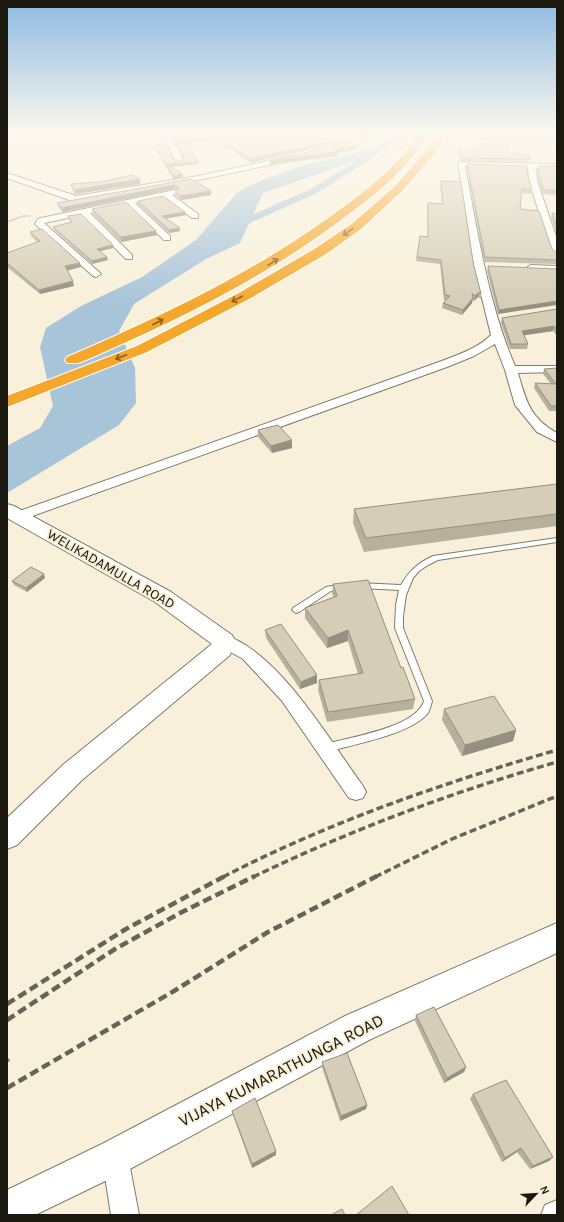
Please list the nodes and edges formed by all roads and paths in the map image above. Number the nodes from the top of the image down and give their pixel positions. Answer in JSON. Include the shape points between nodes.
{"nodes":[{"id":1,"x":50,"y":190,"type":"edge"},
{"id":2,"x":128,"y":190,"type":"edge"},
{"id":3,"x":185,"y":190,"type":"edge"},
{"id":4,"x":372,"y":190,"type":"edge"},
{"id":5,"x":397,"y":190,"type":"edge"},
{"id":6,"x":467,"y":190,"type":"edge"},
{"id":7,"x":536,"y":190,"type":"edge"},
{"id":8,"x":165,"y":194,"type":"junction"},
{"id":9,"x":129,"y":202,"type":"junction"},
{"id":10,"x":84,"y":212,"type":"junction"},
{"id":11,"x":195,"y":216,"type":"dead end"},
{"id":12,"x":41,"y":221,"type":"junction"},
{"id":13,"x":7,"y":222,"type":"edge"},
{"id":14,"x":167,"y":238,"type":"dead end"},
{"id":15,"x":557,"y":253,"type":"edge"},
{"id":16,"x":129,"y":257,"type":"dead end"},
{"id":17,"x":518,"y":268,"type":"edge"},
{"id":18,"x":557,"y":269,"type":"edge"},
{"id":19,"x":96,"y":274,"type":"dead end"},
{"id":20,"x":497,"y":336,"type":"junction"},
{"id":21,"x":57,"y":367,"type":"dead end"},
{"id":22,"x":557,"y":369,"type":"edge"},
{"id":23,"x":511,"y":370,"type":"junction"},
{"id":24,"x":7,"y":402,"type":"edge"},
{"id":25,"x":557,"y":438,"type":"edge"},
{"id":26,"x":13,"y":513,"type":"edge"},
{"id":27,"x":557,"y":540,"type":"edge"},
{"id":28,"x":404,"y":588,"type":"junction"},
{"id":29,"x":296,"y":610,"type":"dead end"},
{"id":30,"x":224,"y":641,"type":"junction"},
{"id":31,"x":325,"y":749,"type":"junction"},
{"id":32,"x":356,"y":792,"type":"dead end"},
{"id":33,"x":7,"y":836,"type":"edge"},
{"id":34,"x":557,"y":938,"type":"edge"},
{"id":35,"x":115,"y":1157,"type":"junction"},
{"id":36,"x":7,"y":1210,"type":"edge"},
{"id":37,"x":8,"y":1215,"type":"edge"},
{"id":38,"x":125,"y":1215,"type":"edge"}],
"edges":[{"from":1,"to":2,"type":"street","via":[[75,199]]},
{"from":3,"to":8,"type":"street"},
{"from":21,"to":4,"type":"highway","one_way":true,"via":[[129,337],[269,265],[336,220]]},
{"from":5,"to":24,"type":"highway","one_way":true,"via":[[357,226],[244,296],[142,349]]},
{"from":6,"to":20,"type":"street","via":[[497,319]]},
{"from":7,"to":15,"type":"street"},
{"from":8,"to":9,"type":"street"},
{"from":8,"to":11,"type":"street"},
{"from":9,"to":10,"type":"street"},
{"from":9,"to":14,"type":"street"},
{"from":10,"to":12,"type":"street"},
{"from":10,"to":16,"type":"street"},
{"from":12,"to":13,"type":"path","via":[[31,216],[22,216]]},
{"from":12,"to":19,"type":"street","via":[[39,224]]},
{"from":17,"to":18,"type":"street"},
{"from":20,"to":23,"type":"street"},
{"from":20,"to":26,"type":"street","via":[[464,355],[409,376]]},
{"from":22,"to":23,"type":"street"},
{"from":23,"to":25,"type":"street","via":[[521,405],[541,428]]},
{"from":26,"to":30,"type":"street","name":"WELIKADAMULLA ROAD","via":[[162,597]]},
{"from":27,"to":28,"type":"lane","via":[[436,558],[423,563]]},
{"from":28,"to":29,"type":"lane","via":[[353,585],[329,589]]},
{"from":28,"to":31,"type":"lane","via":[[401,595],[399,628],[428,701],[424,711],[408,722],[384,732]]},
{"from":30,"to":31,"type":"street","name":"WELIKADAMULLA ROAD","via":[[249,655],[288,696]]},
{"from":30,"to":33,"type":"street","via":[[222,649],[73,772]]},
{"from":31,"to":32,"type":"street","name":"WELIKADAMULLA ROAD"},
{"from":34,"to":35,"type":"street","name":"VIJAYA KUMARATHUNGA ROAD","via":[[357,1028]]},
{"from":35,"to":36,"type":"street","name":"VIJAYA KUMARATHUNGA ROAD"},
{"from":35,"to":38,"type":"street"},
{"from":36,"to":37,"type":"street"}]}
